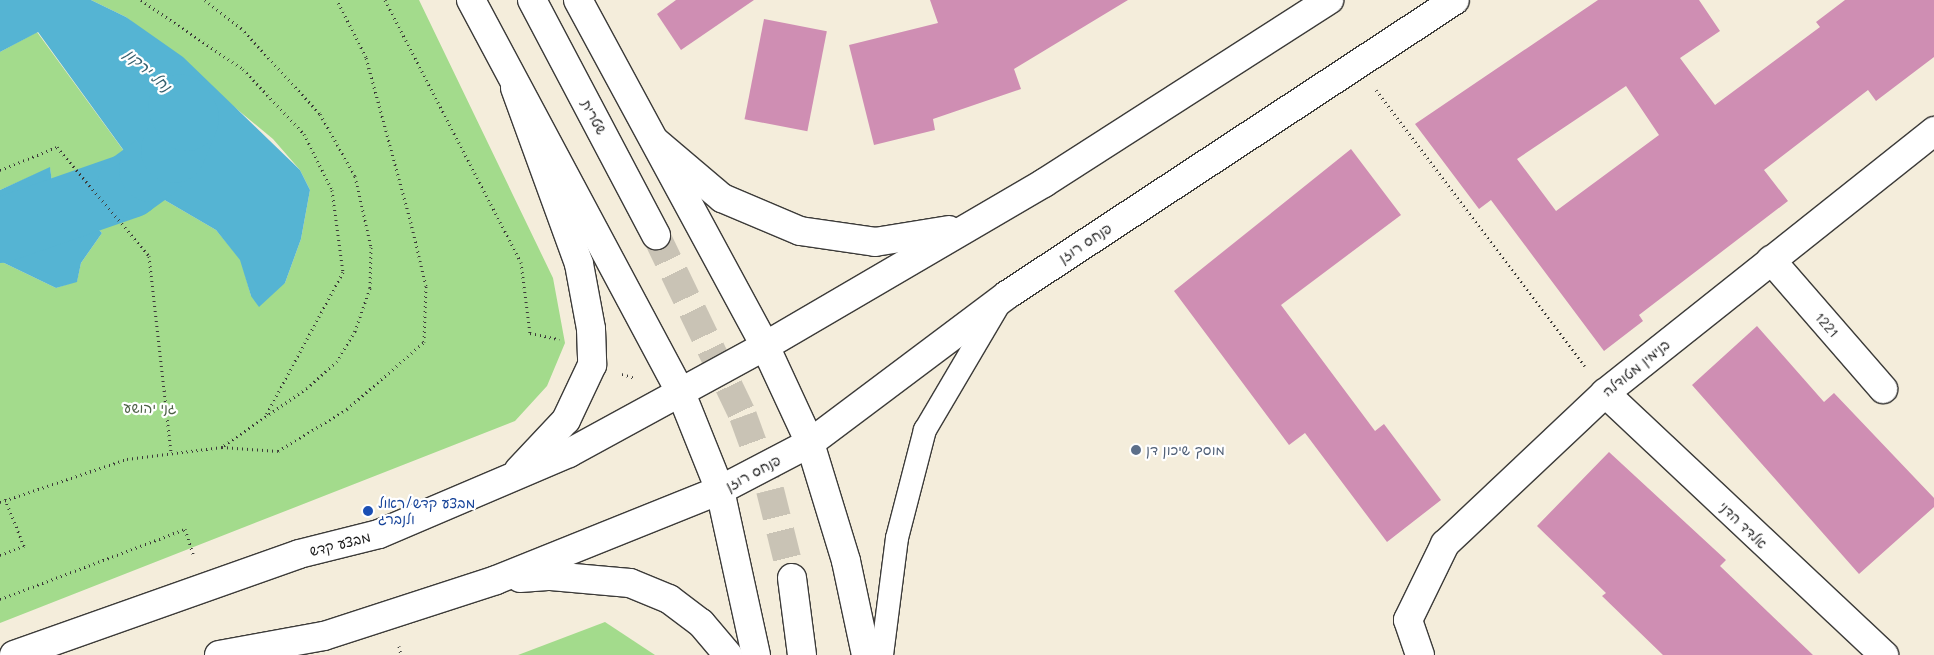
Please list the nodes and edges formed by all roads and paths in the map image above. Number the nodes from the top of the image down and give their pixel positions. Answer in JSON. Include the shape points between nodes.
{"nodes":[{"id":1,"x":141,"y":0,"type":"edge"},
{"id":2,"x":205,"y":0,"type":"edge"},
{"id":3,"x":338,"y":0,"type":"edge"},
{"id":4,"x":385,"y":0,"type":"edge"},
{"id":5,"x":471,"y":0,"type":"edge"},
{"id":6,"x":532,"y":0,"type":"edge"},
{"id":7,"x":578,"y":0,"type":"edge"},
{"id":8,"x":1329,"y":0,"type":"edge"},
{"id":9,"x":1455,"y":0,"type":"edge"},
{"id":10,"x":515,"y":88,"type":"junction"},
{"id":11,"x":1376,"y":90,"type":"dead end"},
{"id":12,"x":1934,"y":131,"type":"edge"},
{"id":13,"x":656,"y":142,"type":"junction"},
{"id":14,"x":0,"y":170,"type":"edge"},
{"id":15,"x":977,"y":223,"type":"junction"},
{"id":16,"x":656,"y":235,"type":"tunnel mouth"},
{"id":17,"x":1771,"y":260,"type":"junction"},
{"id":18,"x":1006,"y":295,"type":"junction"},
{"id":19,"x":568,"y":341,"type":"dead end"},
{"id":20,"x":765,"y":346,"type":"junction"},
{"id":21,"x":1883,"y":389,"type":"dead end"},
{"id":22,"x":681,"y":393,"type":"junction"},
{"id":23,"x":1605,"y":393,"type":"junction"},
{"id":24,"x":265,"y":418,"type":"junction"},
{"id":25,"x":810,"y":443,"type":"junction"},
{"id":26,"x":222,"y":447,"type":"junction"},
{"id":27,"x":171,"y":453,"type":"junction"},
{"id":28,"x":510,"y":481,"type":"junction"},
{"id":29,"x":720,"y":490,"type":"junction"},
{"id":30,"x":5,"y":499,"type":"junction"},
{"id":31,"x":0,"y":502,"type":"edge"},
{"id":32,"x":0,"y":555,"type":"edge"},
{"id":33,"x":792,"y":578,"type":"tunnel mouth"},
{"id":34,"x":496,"y":580,"type":"junction"},
{"id":35,"x":204,"y":586,"type":"junction"},
{"id":36,"x":0,"y":599,"type":"edge"},
{"id":37,"x":14,"y":655,"type":"edge"},
{"id":38,"x":219,"y":655,"type":"edge"},
{"id":39,"x":728,"y":655,"type":"edge"},
{"id":40,"x":756,"y":655,"type":"edge"},
{"id":41,"x":802,"y":655,"type":"edge"},
{"id":42,"x":866,"y":655,"type":"edge"},
{"id":43,"x":882,"y":655,"type":"edge"},
{"id":44,"x":1420,"y":655,"type":"edge"},
{"id":45,"x":1884,"y":655,"type":"edge"}],
"edges":[{"from":1,"to":24,"type":"path","via":[[243,69],[304,134],[332,190],[343,272]]},
{"from":2,"to":24,"type":"path","via":[[240,28],[320,114],[355,176],[371,247],[370,288],[355,331],[337,361]]},
{"from":3,"to":26,"type":"path","via":[[366,57],[411,223],[426,286],[424,342],[347,409],[278,451]]},
{"from":4,"to":19,"type":"path","via":[[521,262],[530,333]]},
{"from":5,"to":10,"type":"main road"},
{"from":6,"to":16,"type":"main road","name":"שטרית"},
{"from":7,"to":13,"type":"main road"},
{"from":8,"to":15,"type":"main road"},
{"from":9,"to":18,"type":"main road","name":"פנחס רוזן"},
{"from":10,"to":22,"type":"main road"},
{"from":10,"to":28,"type":"main road","via":[[579,264],[591,329],[592,365],[566,420]]},
{"from":11,"to":23,"type":"path"},
{"from":12,"to":17,"type":"main road","name":"בנימין מטודלה"},
{"from":13,"to":15,"type":"main road","via":[[722,198],[800,231],[875,242],[918,238]]},
{"from":13,"to":20,"type":"main road"},
{"from":14,"to":27,"type":"path","via":[[57,146],[149,256]]},
{"from":15,"to":20,"type":"main road"},
{"from":17,"to":21,"type":"main road","name":"1221"},
{"from":17,"to":23,"type":"main road","name":"בנימין מטודלה"},
{"from":18,"to":25,"type":"main road","name":"פנחס רוזן"},
{"from":18,"to":43,"type":"street","via":[[976,338],[925,430],[897,538]]},
{"from":20,"to":22,"type":"main road"},
{"from":20,"to":25,"type":"main road"},
{"from":22,"to":28,"type":"main road","name":"מבצע קדש"},
{"from":22,"to":29,"type":"main road"},
{"from":23,"to":44,"type":"main road","name":"בנימין מטודלה","via":[[1445,544],[1408,620]]},
{"from":23,"to":45,"type":"main road","name":"אלדד הדני"},
{"from":24,"to":26,"type":"path"},
{"from":25,"to":29,"type":"main road","name":"פנחס רוזן"},
{"from":25,"to":42,"type":"main road","via":[[846,561]]},
{"from":26,"to":27,"type":"path"},
{"from":27,"to":30,"type":"path","via":[[127,459]]},
{"from":28,"to":35,"type":"main road","name":"מבצע קדש","via":[[380,534],[299,554]]},
{"from":29,"to":34,"type":"main road"},
{"from":29,"to":40,"type":"main road"},
{"from":30,"to":31,"type":"path"},
{"from":30,"to":32,"type":"path","via":[[24,546]]},
{"from":33,"to":41,"type":"main road"},
{"from":34,"to":38,"type":"main road","via":[[324,636]]},
{"from":34,"to":39,"type":"main road","via":[[551,576],[630,583],[669,599],[701,623]]},
{"from":35,"to":36,"type":"path","via":[[185,529]]},
{"from":35,"to":37,"type":"main road","name":"מבצע קדש"}]}
